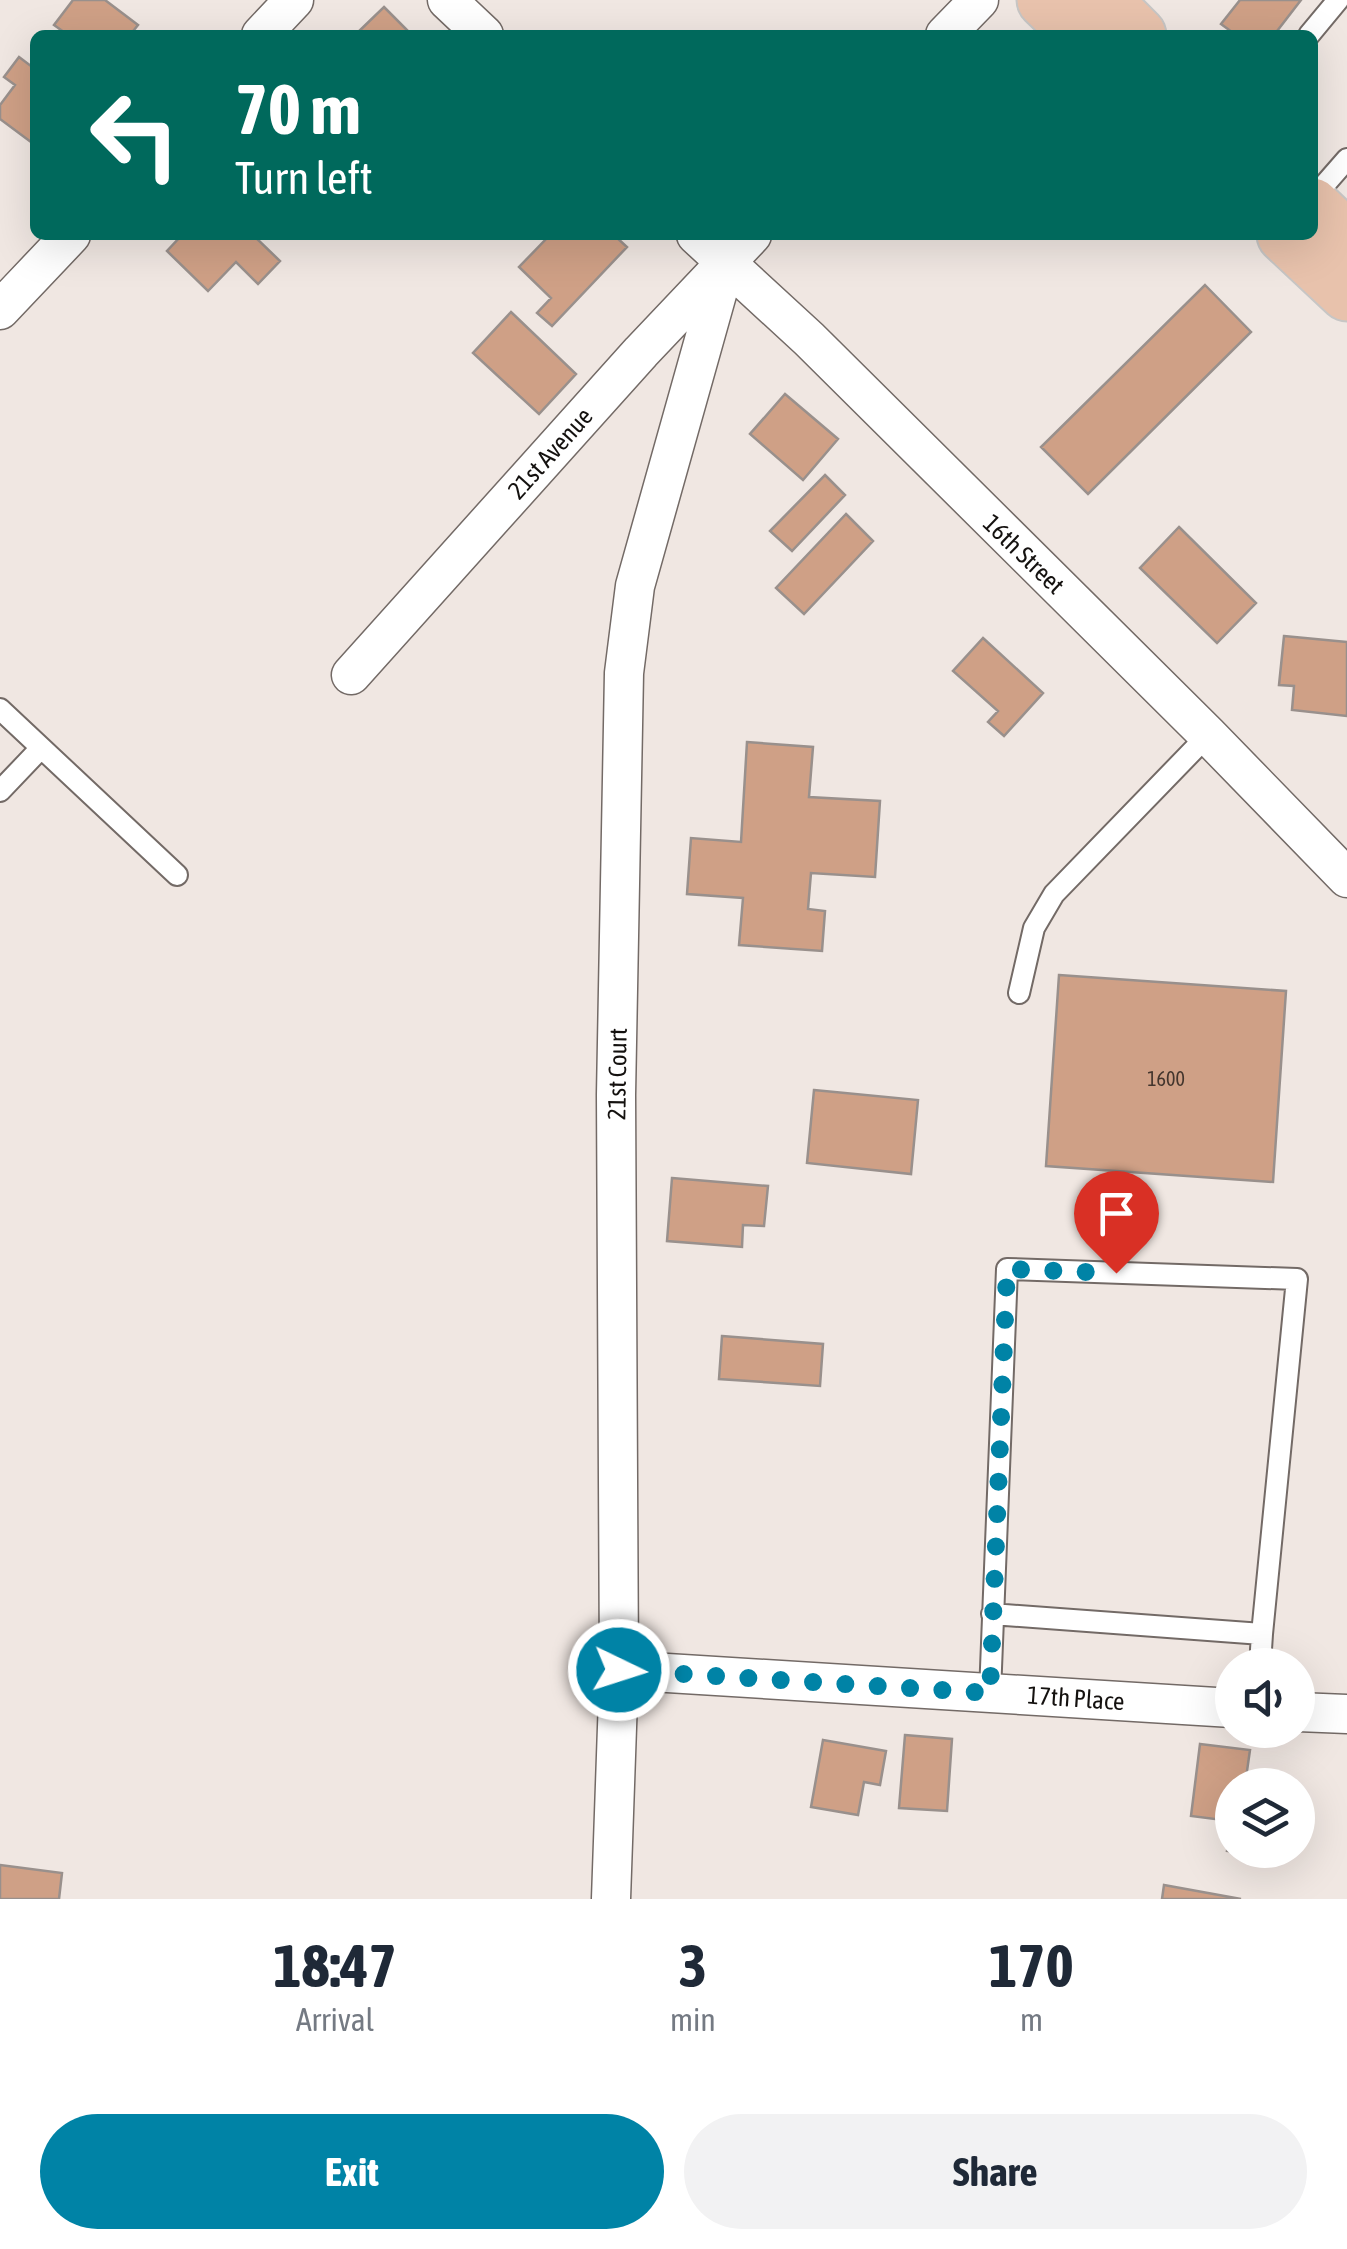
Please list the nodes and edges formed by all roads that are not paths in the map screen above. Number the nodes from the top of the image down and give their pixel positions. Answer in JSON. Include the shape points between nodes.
{"nodes":[{"id":1,"x":294,"y":0,"type":"edge"},
{"id":2,"x":447,"y":0,"type":"edge"},
{"id":3,"x":979,"y":0,"type":"edge"},
{"id":4,"x":1045,"y":0,"type":"edge"},
{"id":5,"x":1103,"y":0,"type":"edge"},
{"id":6,"x":1338,"y":0,"type":"edge"},
{"id":7,"x":266,"y":30,"type":"edge"},
{"id":8,"x":479,"y":30,"type":"edge"},
{"id":9,"x":951,"y":30,"type":"edge"},
{"id":10,"x":1076,"y":30,"type":"edge"},
{"id":11,"x":1133,"y":30,"type":"edge"},
{"id":12,"x":1313,"y":30,"type":"edge"},
{"id":13,"x":1347,"y":159,"type":"edge"},
{"id":14,"x":1318,"y":195,"type":"edge"},
{"id":15,"x":1318,"y":208,"type":"edge"},
{"id":16,"x":1347,"y":239,"type":"edge"},
{"id":17,"x":66,"y":240,"type":"edge"},
{"id":18,"x":702,"y":240,"type":"edge"},
{"id":19,"x":747,"y":240,"type":"edge"},
{"id":20,"x":1290,"y":240,"type":"edge"},
{"id":21,"x":726,"y":262,"type":"junction"},
{"id":22,"x":1347,"y":293,"type":"edge"},
{"id":23,"x":0,"y":310,"type":"edge"},
{"id":24,"x":351,"y":675,"type":"dead end"},
{"id":25,"x":0,"y":709,"type":"edge"},
{"id":26,"x":1208,"y":735,"type":"junction"},
{"id":27,"x":41,"y":748,"type":"junction"},
{"id":28,"x":0,"y":791,"type":"edge"},
{"id":29,"x":177,"y":875,"type":"dead end"},
{"id":30,"x":1347,"y":878,"type":"edge"},
{"id":31,"x":1019,"y":994,"type":"dead end"},
{"id":32,"x":992,"y":1614,"type":"junction"},
{"id":33,"x":1262,"y":1634,"type":"junction"},
{"id":34,"x":1261,"y":1648,"type":"edge"},
{"id":35,"x":619,"y":1670,"type":"junction"},
{"id":36,"x":990,"y":1693,"type":"junction"},
{"id":37,"x":1215,"y":1707,"type":"edge"},
{"id":38,"x":1315,"y":1713,"type":"edge"},
{"id":39,"x":1347,"y":1714,"type":"edge"},
{"id":40,"x":612,"y":1899,"type":"edge"}],
"edges":[{"from":1,"to":7,"type":"street"},
{"from":2,"to":8,"type":"street"},
{"from":3,"to":9,"type":"street"},
{"from":4,"to":10,"type":"main road"},
{"from":5,"to":11,"type":"main road"},
{"from":6,"to":12,"type":"lane"},
{"from":13,"to":14,"type":"lane"},
{"from":15,"to":16,"type":"main road"},
{"from":17,"to":23,"type":"street"},
{"from":18,"to":21,"type":"street","name":"16th Street"},
{"from":19,"to":21,"type":"street","name":"21st Avenue"},
{"from":20,"to":22,"type":"main road"},
{"from":21,"to":24,"type":"street","name":"21st Avenue"},
{"from":21,"to":26,"type":"street","name":"16th Street"},
{"from":21,"to":35,"type":"street","name":"21st Court","via":[[634,586],[624,673],[616,1095]]},
{"from":25,"to":27,"type":"lane"},
{"from":26,"to":30,"type":"street","name":"16th Street"},
{"from":26,"to":31,"type":"lane","via":[[1054,894],[1034,928]]},
{"from":27,"to":28,"type":"lane"},
{"from":27,"to":29,"type":"lane"},
{"from":32,"to":33,"type":"lane"},
{"from":32,"to":33,"type":"lane","via":[[1007,1269],[1298,1279]]},
{"from":32,"to":36,"type":"lane"},
{"from":33,"to":34,"type":"lane"},
{"from":35,"to":36,"type":"street","name":"17th Place"},
{"from":35,"to":40,"type":"street","name":"21st Court"},
{"from":36,"to":37,"type":"street","name":"17th Place"},
{"from":38,"to":39,"type":"street"}]}
